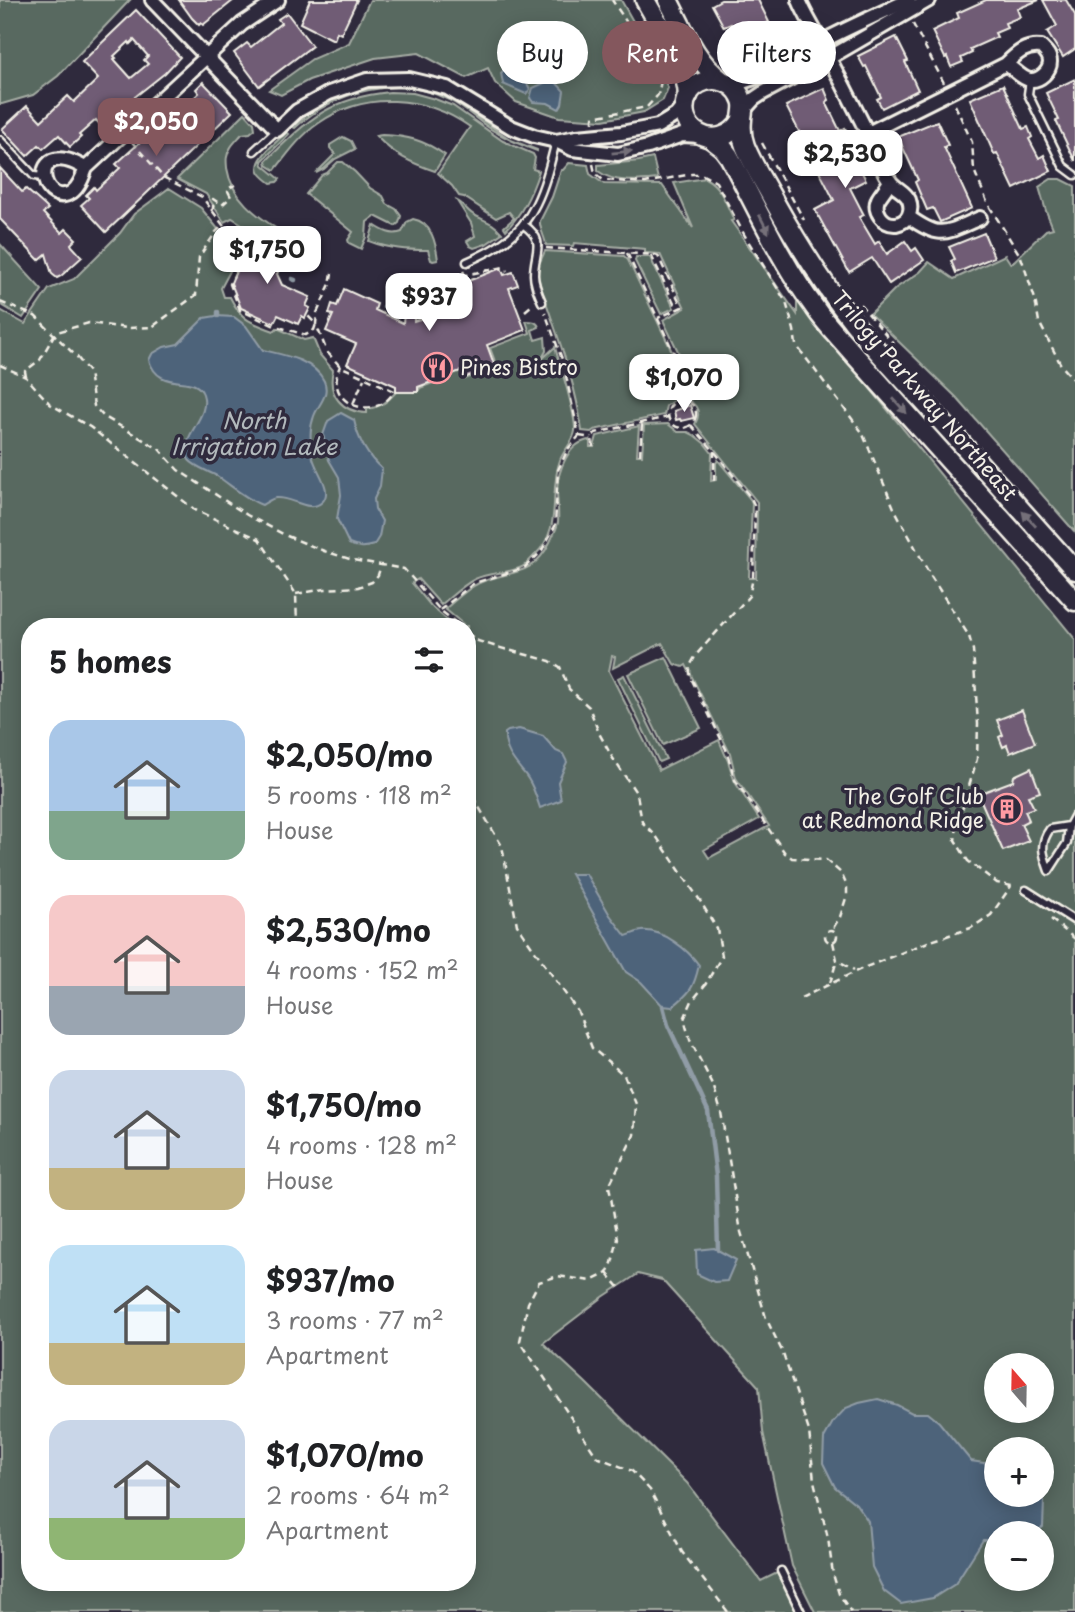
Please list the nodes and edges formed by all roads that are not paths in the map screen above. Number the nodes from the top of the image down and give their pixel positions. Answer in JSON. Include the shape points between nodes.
{"nodes":[{"id":1,"x":152,"y":0,"type":"edge"},
{"id":2,"x":278,"y":0,"type":"edge"},
{"id":3,"x":645,"y":0,"type":"edge"},
{"id":4,"x":668,"y":0,"type":"edge"},
{"id":5,"x":799,"y":0,"type":"edge"},
{"id":6,"x":929,"y":0,"type":"edge"},
{"id":7,"x":908,"y":7,"type":"edge"},
{"id":8,"x":810,"y":21,"type":"edge"},
{"id":9,"x":836,"y":36,"type":"edge"},
{"id":10,"x":836,"y":53,"type":"edge"},
{"id":11,"x":207,"y":57,"type":"junction"},
{"id":12,"x":1006,"y":64,"type":"junction"},
{"id":13,"x":836,"y":71,"type":"edge"},
{"id":14,"x":717,"y":76,"type":"edge"},
{"id":15,"x":1030,"y":80,"type":"junction"},
{"id":16,"x":717,"y":81,"type":"edge"},
{"id":17,"x":729,"y":84,"type":"edge"},
{"id":18,"x":780,"y":84,"type":"edge"},
{"id":19,"x":687,"y":100,"type":"junction"},
{"id":20,"x":743,"y":115,"type":"junction"},
{"id":21,"x":277,"y":130,"type":"junction"},
{"id":22,"x":868,"y":133,"type":"junction"},
{"id":23,"x":706,"y":137,"type":"junction"},
{"id":24,"x":0,"y":140,"type":"edge"},
{"id":25,"x":556,"y":141,"type":"junction"},
{"id":26,"x":254,"y":151,"type":"dead end"},
{"id":27,"x":86,"y":169,"type":"junction"},
{"id":28,"x":1075,"y":174,"type":"edge"},
{"id":29,"x":43,"y":177,"type":"junction"},
{"id":30,"x":890,"y":181,"type":"junction"},
{"id":31,"x":909,"y":217,"type":"junction"},
{"id":32,"x":980,"y":218,"type":"dead end"},
{"id":33,"x":524,"y":225,"type":"junction"},
{"id":34,"x":467,"y":262,"type":"dead end"},
{"id":35,"x":542,"y":302,"type":"road end"},
{"id":36,"x":1075,"y":570,"type":"edge"},
{"id":37,"x":1075,"y":601,"type":"edge"},
{"id":38,"x":1075,"y":815,"type":"edge"},
{"id":39,"x":1069,"y":826,"type":"junction"},
{"id":40,"x":1026,"y":890,"type":"road end"},
{"id":41,"x":1075,"y":921,"type":"edge"},
{"id":42,"x":781,"y":1571,"type":"dead end"},
{"id":43,"x":801,"y":1612,"type":"edge"}],
"edges":[{"from":1,"to":11,"type":"street"},
{"from":2,"to":11,"type":"street","via":[[242,24]]},
{"from":3,"to":19,"type":"street","via":[[682,67]]},
{"from":4,"to":14,"type":"street","via":[[699,59]]},
{"from":5,"to":8,"type":"street"},
{"from":6,"to":7,"type":"street"},
{"from":7,"to":9,"type":"street"},
{"from":7,"to":10,"type":"street"},
{"from":11,"to":21,"type":"street"},
{"from":11,"to":27,"type":"street"},
{"from":12,"to":15,"type":"street"},
{"from":12,"to":15,"type":"street","via":[[1022,50],[1041,47],[1050,63],[1047,72]]},
{"from":12,"to":22,"type":"street"},
{"from":13,"to":22,"type":"street"},
{"from":15,"to":28,"type":"lane","via":[[1028,94],[1063,166]]},
{"from":16,"to":19,"type":"street","via":[[701,83]]},
{"from":17,"to":20,"type":"street","via":[[743,100]]},
{"from":18,"to":20,"type":"street","via":[[754,99]]},
{"from":19,"to":23,"type":"street","via":[[688,123]]},
{"from":19,"to":25,"type":"street","via":[[677,115],[658,126]]},
{"from":20,"to":23,"type":"street","via":[[729,135]]},
{"from":36,"to":20,"type":"street","name":"Trilogy Parkway Northeast","one_way":true,"via":[[854,323],[775,203],[746,148]]},
{"from":21,"to":25,"type":"street","via":[[297,111],[329,93],[367,79],[409,79],[447,88],[511,127]]},
{"from":21,"to":26,"type":"lane"},
{"from":22,"to":30,"type":"street"},
{"from":25,"to":23,"type":"street","one_way":true,"via":[[572,149],[618,154],[682,135]]},
{"from":23,"to":37,"type":"street","name":"Trilogy Parkway Northeast","one_way":true,"via":[[729,156],[815,309]]},
{"from":24,"to":29,"type":"lane","via":[[34,176]]},
{"from":25,"to":33,"type":"lane","via":[[544,188]]},
{"from":27,"to":29,"type":"street","via":[[59,159],[45,168]]},
{"from":27,"to":29,"type":"street","via":[[70,193],[60,195],[46,186]]},
{"from":30,"to":31,"type":"street","via":[[909,201]]},
{"from":30,"to":31,"type":"street","via":[[878,199],[880,217],[894,224]]},
{"from":31,"to":32,"type":"street","via":[[930,231],[948,232]]},
{"from":33,"to":34,"type":"lane"},
{"from":33,"to":35,"type":"lane","via":[[535,233],[539,248],[534,276]]},
{"from":38,"to":39,"type":"lane"},
{"from":39,"to":39,"type":"lane","via":[[1067,843],[1049,871],[1043,855],[1044,838],[1050,829]]},
{"from":40,"to":41,"type":"lane"},
{"from":42,"to":43,"type":"lane"}]}
